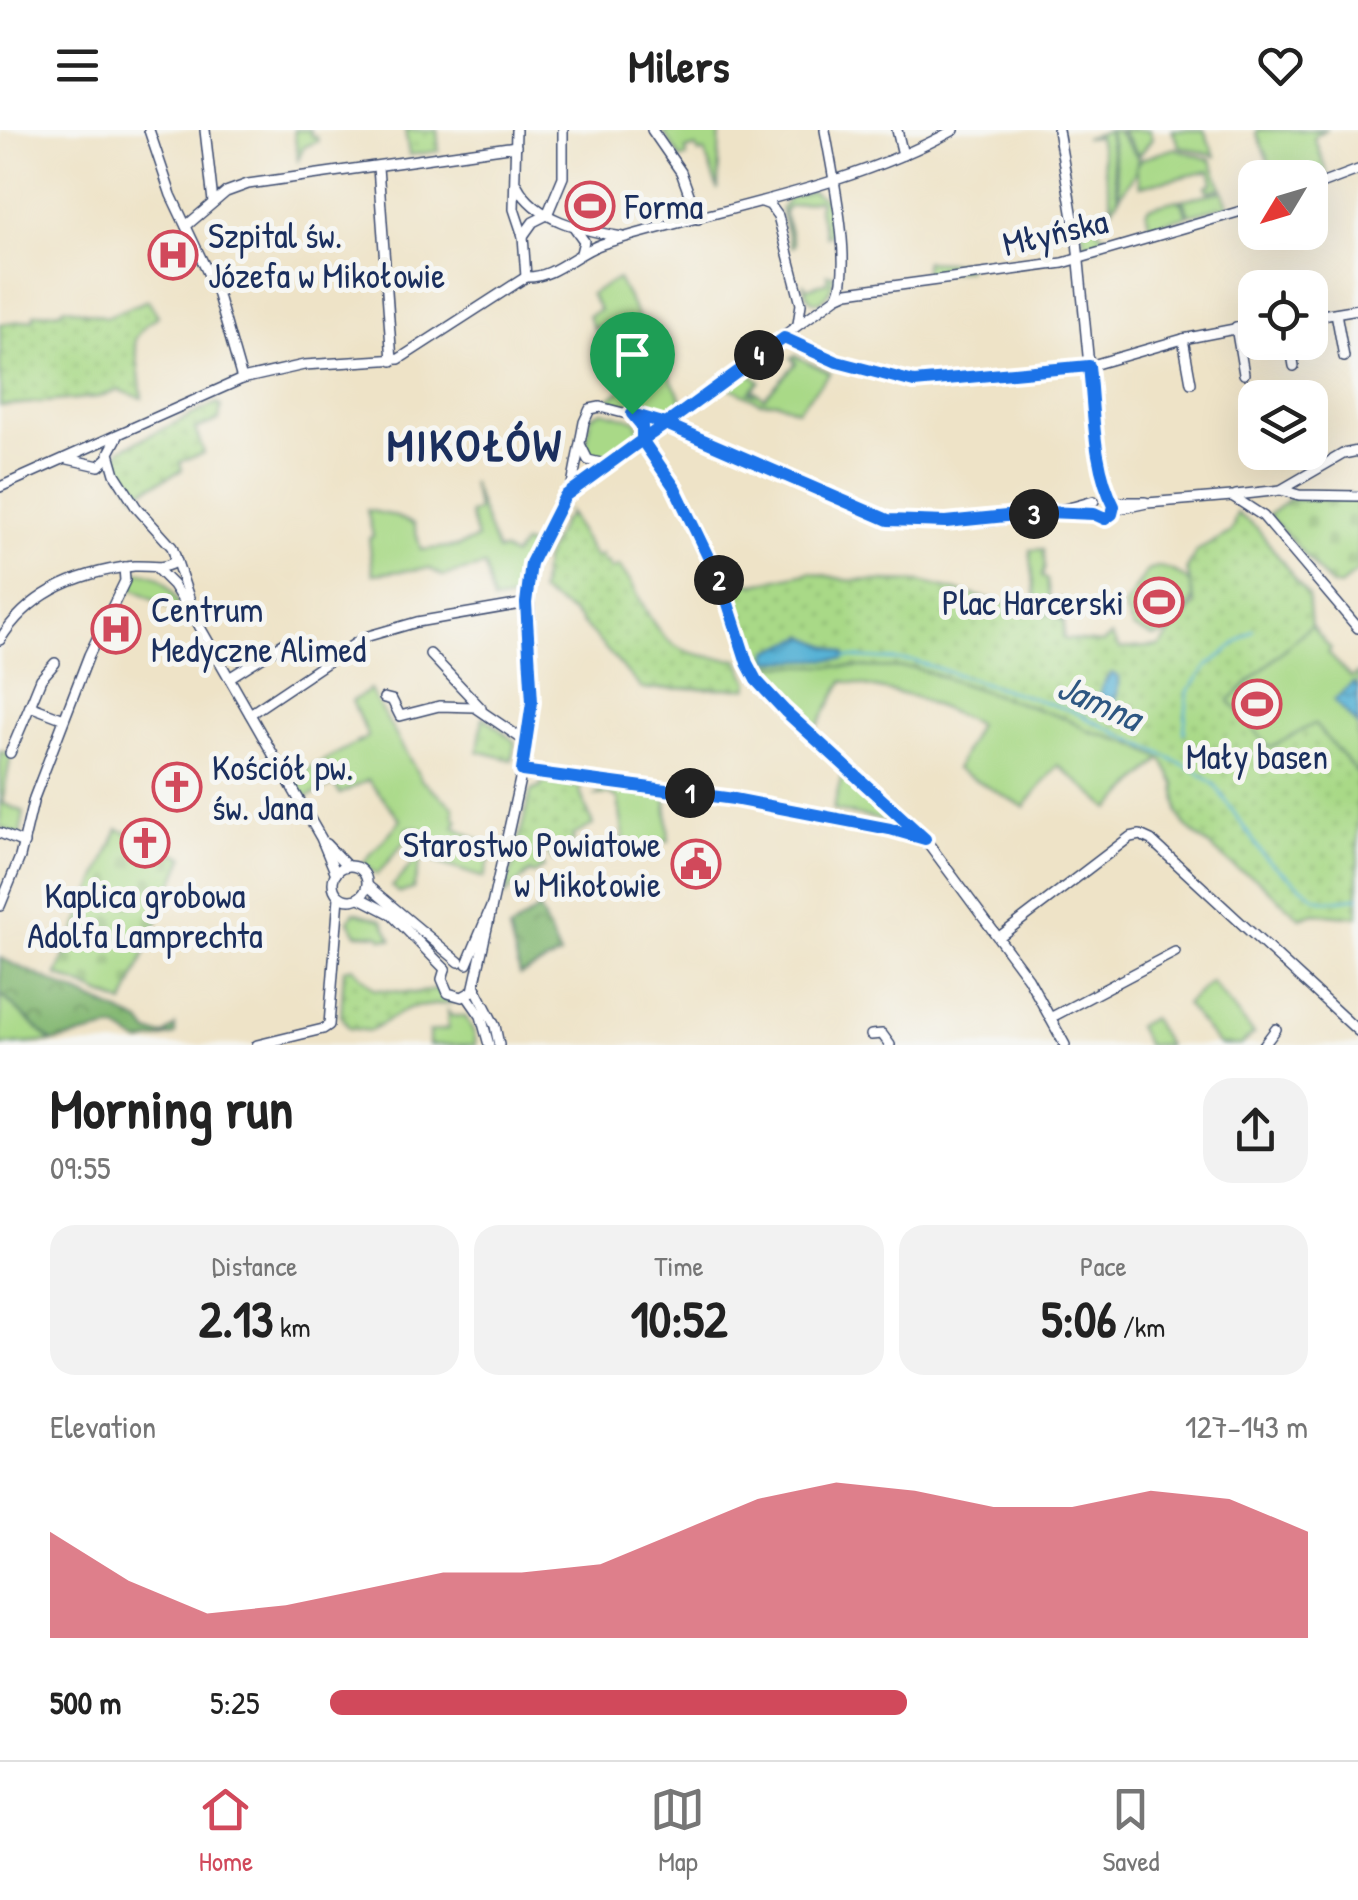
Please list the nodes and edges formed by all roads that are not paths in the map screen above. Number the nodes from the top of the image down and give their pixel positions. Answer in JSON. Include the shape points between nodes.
{"nodes":[{"id":1,"x":149,"y":130,"type":"edge"},
{"id":2,"x":205,"y":130,"type":"edge"},
{"id":3,"x":516,"y":130,"type":"edge"},
{"id":4,"x":564,"y":130,"type":"edge"},
{"id":5,"x":652,"y":130,"type":"edge"},
{"id":6,"x":824,"y":130,"type":"edge"},
{"id":7,"x":897,"y":130,"type":"edge"},
{"id":8,"x":954,"y":130,"type":"edge"},
{"id":9,"x":1058,"y":130,"type":"edge"},
{"id":10,"x":516,"y":146,"type":"junction"},
{"id":11,"x":903,"y":155,"type":"junction"},
{"id":12,"x":378,"y":166,"type":"junction"},
{"id":13,"x":1358,"y":170,"type":"edge"},
{"id":14,"x":850,"y":174,"type":"junction"},
{"id":15,"x":832,"y":180,"type":"junction"},
{"id":16,"x":1328,"y":181,"type":"edge"},
{"id":17,"x":816,"y":183,"type":"junction"},
{"id":18,"x":517,"y":185,"type":"junction"},
{"id":19,"x":787,"y":193,"type":"junction"},
{"id":20,"x":834,"y":194,"type":"junction"},
{"id":21,"x":213,"y":202,"type":"junction"},
{"id":22,"x":759,"y":202,"type":"junction"},
{"id":23,"x":1238,"y":212,"type":"edge"},
{"id":24,"x":547,"y":216,"type":"junction"},
{"id":25,"x":778,"y":216,"type":"junction"},
{"id":26,"x":698,"y":219,"type":"junction"},
{"id":27,"x":186,"y":226,"type":"junction"},
{"id":28,"x":574,"y":227,"type":"junction"},
{"id":29,"x":523,"y":236,"type":"junction"},
{"id":30,"x":626,"y":238,"type":"junction"},
{"id":31,"x":581,"y":252,"type":"junction"},
{"id":32,"x":1078,"y":259,"type":"junction"},
{"id":33,"x":844,"y":276,"type":"junction"},
{"id":34,"x":526,"y":277,"type":"junction"},
{"id":35,"x":797,"y":284,"type":"junction"},
{"id":36,"x":863,"y":290,"type":"junction"},
{"id":37,"x":837,"y":297,"type":"junction"},
{"id":38,"x":826,"y":307,"type":"junction"},
{"id":39,"x":1358,"y":309,"type":"edge"},
{"id":40,"x":1336,"y":313,"type":"junction"},
{"id":41,"x":1328,"y":314,"type":"edge"},
{"id":42,"x":1236,"y":327,"type":"joint"},
{"id":43,"x":786,"y":336,"type":"junction"},
{"id":44,"x":1183,"y":338,"type":"junction"},
{"id":45,"x":1344,"y":358,"type":"dead end"},
{"id":46,"x":1293,"y":360,"type":"edge"},
{"id":47,"x":392,"y":361,"type":"junction"},
{"id":48,"x":1089,"y":366,"type":"junction"},
{"id":49,"x":1294,"y":366,"type":"dead end"},
{"id":50,"x":1244,"y":374,"type":"dead end"},
{"id":51,"x":242,"y":379,"type":"junction"},
{"id":52,"x":1191,"y":382,"type":"dead end"},
{"id":53,"x":632,"y":414,"type":"junction"},
{"id":54,"x":666,"y":424,"type":"junction"},
{"id":55,"x":118,"y":435,"type":"junction"},
{"id":56,"x":642,"y":440,"type":"junction"},
{"id":57,"x":101,"y":443,"type":"junction"},
{"id":58,"x":581,"y":446,"type":"junction"},
{"id":59,"x":1358,"y":451,"type":"edge"},
{"id":60,"x":87,"y":455,"type":"junction"},
{"id":61,"x":107,"y":458,"type":"junction"},
{"id":62,"x":608,"y":464,"type":"junction"},
{"id":63,"x":0,"y":487,"type":"edge"},
{"id":64,"x":1281,"y":490,"type":"junction"},
{"id":65,"x":565,"y":496,"type":"junction"},
{"id":66,"x":1232,"y":496,"type":"junction"},
{"id":67,"x":1358,"y":496,"type":"edge"},
{"id":68,"x":1105,"y":502,"type":"junction"},
{"id":69,"x":1047,"y":512,"type":"junction"},
{"id":70,"x":1094,"y":514,"type":"junction"},
{"id":71,"x":175,"y":553,"type":"junction"},
{"id":72,"x":154,"y":567,"type":"junction"},
{"id":73,"x":124,"y":568,"type":"junction"},
{"id":74,"x":526,"y":603,"type":"junction"},
{"id":75,"x":194,"y":615,"type":"junction"},
{"id":76,"x":1358,"y":628,"type":"edge"},
{"id":77,"x":0,"y":640,"type":"edge"},
{"id":78,"x":286,"y":642,"type":"dead end"},
{"id":79,"x":430,"y":654,"type":"dead end"},
{"id":80,"x":55,"y":664,"type":"dead end"},
{"id":81,"x":229,"y":678,"type":"junction"},
{"id":82,"x":384,"y":698,"type":"dead end"},
{"id":83,"x":30,"y":706,"type":"junction"},
{"id":84,"x":482,"y":710,"type":"junction"},
{"id":85,"x":250,"y":714,"type":"junction"},
{"id":86,"x":64,"y":719,"type":"junction"},
{"id":87,"x":528,"y":743,"type":"junction"},
{"id":88,"x":10,"y":754,"type":"dead end"},
{"id":89,"x":522,"y":771,"type":"junction"},
{"id":90,"x":0,"y":833,"type":"edge"},
{"id":91,"x":321,"y":838,"type":"junction"},
{"id":92,"x":925,"y":839,"type":"junction"},
{"id":93,"x":24,"y":843,"type":"junction"},
{"id":94,"x":347,"y":866,"type":"junction"},
{"id":95,"x":336,"y":874,"type":"junction"},
{"id":96,"x":368,"y":886,"type":"junction"},
{"id":97,"x":339,"y":897,"type":"junction"},
{"id":98,"x":355,"y":900,"type":"junction"},
{"id":99,"x":0,"y":906,"type":"edge"},
{"id":100,"x":491,"y":907,"type":"junction"},
{"id":101,"x":338,"y":927,"type":"junction"},
{"id":102,"x":1000,"y":937,"type":"junction"},
{"id":103,"x":1175,"y":952,"type":"dead end"},
{"id":104,"x":463,"y":963,"type":"junction"},
{"id":105,"x":445,"y":970,"type":"junction"},
{"id":106,"x":476,"y":974,"type":"junction"},
{"id":107,"x":475,"y":987,"type":"junction"},
{"id":108,"x":467,"y":996,"type":"junction"},
{"id":109,"x":1050,"y":1018,"type":"junction"},
{"id":110,"x":1276,"y":1029,"type":"dead end"},
{"id":111,"x":1358,"y":1031,"type":"edge"},
{"id":112,"x":871,"y":1035,"type":"dead end"},
{"id":113,"x":258,"y":1045,"type":"edge"},
{"id":114,"x":489,"y":1045,"type":"edge"},
{"id":115,"x":498,"y":1045,"type":"edge"},
{"id":116,"x":890,"y":1045,"type":"edge"},
{"id":117,"x":1065,"y":1045,"type":"edge"},
{"id":118,"x":1264,"y":1045,"type":"edge"}],
"edges":[{"from":1,"to":27,"type":"street"},
{"from":2,"to":21,"type":"street"},
{"from":3,"to":10,"type":"street"},
{"from":4,"to":24,"type":"street","via":[[563,176]]},
{"from":5,"to":26,"type":"street","via":[[676,164]]},
{"from":6,"to":15,"type":"street","name":"Młyńska"},
{"from":7,"to":11,"type":"street"},
{"from":8,"to":11,"type":"street"},
{"from":9,"to":32,"type":"street"},
{"from":10,"to":12,"type":"street"},
{"from":10,"to":18,"type":"street"},
{"from":11,"to":14,"type":"street"},
{"from":12,"to":21,"type":"street","via":[[248,184]]},
{"from":12,"to":47,"type":"street"},
{"from":13,"to":16,"type":"street"},
{"from":14,"to":15,"type":"street"},
{"from":14,"to":20,"type":"street"},
{"from":15,"to":17,"type":"street"},
{"from":15,"to":20,"type":"street","name":"Młyńska"},
{"from":17,"to":19,"type":"street"},
{"from":17,"to":20,"type":"street"},
{"from":18,"to":24,"type":"street"},
{"from":18,"to":29,"type":"street","via":[[514,209]]},
{"from":19,"to":22,"type":"street"},
{"from":19,"to":25,"type":"street"},
{"from":20,"to":33,"type":"street","name":"Młyńska"},
{"from":21,"to":27,"type":"street"},
{"from":22,"to":25,"type":"street"},
{"from":22,"to":26,"type":"street"},
{"from":23,"to":32,"type":"street","name":"Młyńska"},
{"from":24,"to":28,"type":"street"},
{"from":24,"to":29,"type":"street"},
{"from":25,"to":35,"type":"street"},
{"from":26,"to":30,"type":"street"},
{"from":27,"to":51,"type":"street","via":[[217,292]]},
{"from":28,"to":30,"type":"street"},
{"from":28,"to":31,"type":"street","via":[[584,241]]},
{"from":29,"to":34,"type":"street"},
{"from":30,"to":31,"type":"street"},
{"from":31,"to":34,"type":"street","via":[[548,274]]},
{"from":32,"to":36,"type":"street","name":"Młyńska"},
{"from":32,"to":48,"type":"street"},
{"from":33,"to":36,"type":"street"},
{"from":33,"to":37,"type":"street","name":"Młyńska"},
{"from":34,"to":47,"type":"street"},
{"from":35,"to":38,"type":"street","via":[[806,302]]},
{"from":35,"to":43,"type":"street","via":[[801,318]]},
{"from":36,"to":37,"type":"street","name":"Młyńska"},
{"from":37,"to":38,"type":"street","name":"Młyńska"},
{"from":38,"to":43,"type":"street","name":"Młyńska"},
{"from":39,"to":40,"type":"street"},
{"from":40,"to":41,"type":"street"},
{"from":40,"to":45,"type":"street"},
{"from":42,"to":44,"type":"street"},
{"from":42,"to":50,"type":"street"},
{"from":43,"to":48,"type":"street","via":[[821,356],[914,382]]},
{"from":43,"to":54,"type":"street","name":"Młyńska"},
{"from":44,"to":48,"type":"street"},
{"from":44,"to":52,"type":"street"},
{"from":46,"to":49,"type":"street"},
{"from":47,"to":51,"type":"street","via":[[304,365]]},
{"from":48,"to":68,"type":"street"},
{"from":51,"to":55,"type":"street"},
{"from":53,"to":54,"type":"street"},
{"from":53,"to":56,"type":"street","via":[[642,426]]},
{"from":53,"to":58,"type":"street","via":[[590,409]]},
{"from":54,"to":56,"type":"street","name":"Młyńska"},
{"from":54,"to":69,"type":"street","via":[[888,520]]},
{"from":55,"to":57,"type":"street"},
{"from":55,"to":61,"type":"street"},
{"from":56,"to":62,"type":"street"},
{"from":56,"to":92,"type":"street","via":[[675,488],[723,588],[756,680]]},
{"from":57,"to":60,"type":"street"},
{"from":57,"to":61,"type":"street"},
{"from":58,"to":62,"type":"street","via":[[591,462]]},
{"from":58,"to":65,"type":"street"},
{"from":59,"to":64,"type":"street"},
{"from":60,"to":61,"type":"street","via":[[93,465]]},
{"from":60,"to":63,"type":"street"},
{"from":61,"to":71,"type":"street","via":[[142,516]]},
{"from":62,"to":65,"type":"street"},
{"from":64,"to":66,"type":"street"},
{"from":64,"to":67,"type":"street"},
{"from":65,"to":74,"type":"street","via":[[531,563]]},
{"from":66,"to":68,"type":"street"},
{"from":66,"to":76,"type":"street","via":[[1263,516]]},
{"from":68,"to":69,"type":"street"},
{"from":68,"to":70,"type":"street"},
{"from":68,"to":70,"type":"street","via":[[1105,519]]},
{"from":69,"to":70,"type":"street"},
{"from":71,"to":72,"type":"street","via":[[170,565]]},
{"from":71,"to":75,"type":"street"},
{"from":72,"to":73,"type":"street"},
{"from":72,"to":75,"type":"street"},
{"from":73,"to":77,"type":"street","via":[[59,584],[22,610]]},
{"from":73,"to":86,"type":"street","via":[[122,588]]},
{"from":74,"to":85,"type":"street","via":[[365,638]]},
{"from":74,"to":87,"type":"street"},
{"from":75,"to":81,"type":"street"},
{"from":78,"to":81,"type":"street"},
{"from":79,"to":84,"type":"street"},
{"from":80,"to":83,"type":"street"},
{"from":81,"to":85,"type":"street"},
{"from":82,"to":84,"type":"street","via":[[400,716],[439,706]]},
{"from":83,"to":86,"type":"street"},
{"from":83,"to":88,"type":"street"},
{"from":84,"to":87,"type":"street"},
{"from":85,"to":91,"type":"street"},
{"from":86,"to":93,"type":"street"},
{"from":87,"to":89,"type":"street"},
{"from":89,"to":92,"type":"street","via":[[734,799]]},
{"from":89,"to":100,"type":"street"},
{"from":90,"to":93,"type":"street"},
{"from":91,"to":94,"type":"street"},
{"from":91,"to":95,"type":"street"},
{"from":92,"to":102,"type":"street"},
{"from":93,"to":99,"type":"street"},
{"from":94,"to":95,"type":"street"},
{"from":94,"to":96,"type":"street","via":[[363,871]]},
{"from":95,"to":97,"type":"street"},
{"from":96,"to":98,"type":"street"},
{"from":96,"to":104,"type":"street"},
{"from":97,"to":98,"type":"street"},
{"from":97,"to":101,"type":"street"},
{"from":98,"to":101,"type":"street"},
{"from":98,"to":105,"type":"street","via":[[390,914]]},
{"from":100,"to":104,"type":"street"},
{"from":100,"to":106,"type":"street"},
{"from":101,"to":113,"type":"street","via":[[330,1024]]},
{"from":102,"to":109,"type":"street"},
{"from":102,"to":111,"type":"street","via":[[1140,835]]},
{"from":103,"to":109,"type":"street"},
{"from":104,"to":105,"type":"street"},
{"from":104,"to":106,"type":"street"},
{"from":105,"to":108,"type":"street","via":[[448,993]]},
{"from":106,"to":107,"type":"street"},
{"from":107,"to":108,"type":"street"},
{"from":107,"to":115,"type":"street"},
{"from":108,"to":114,"type":"street"},
{"from":109,"to":117,"type":"street"},
{"from":110,"to":118,"type":"street"},
{"from":112,"to":116,"type":"street","via":[[882,1034]]}]}
